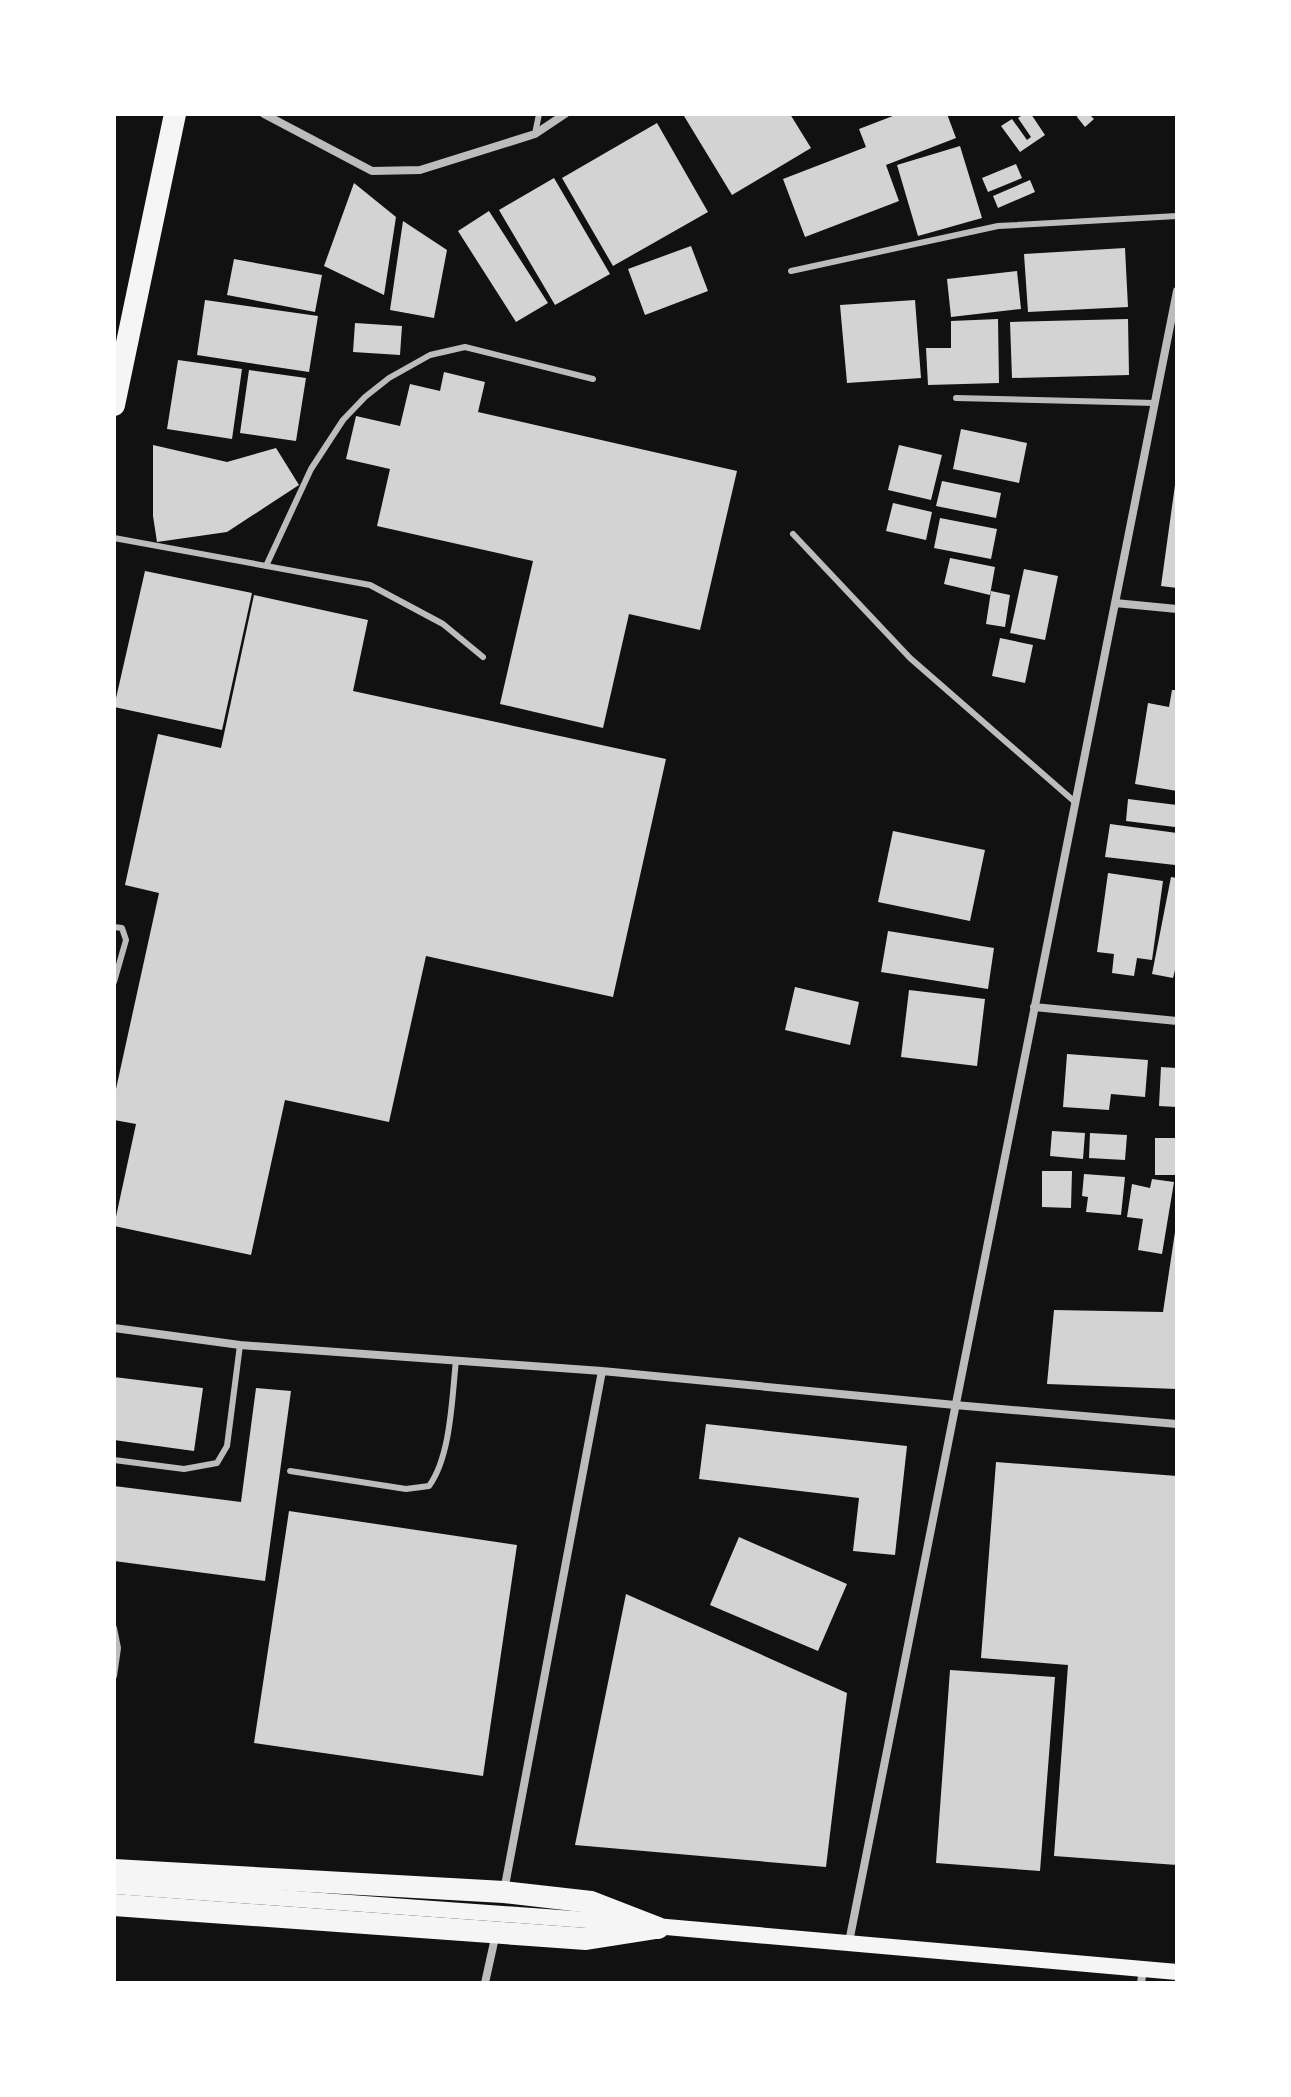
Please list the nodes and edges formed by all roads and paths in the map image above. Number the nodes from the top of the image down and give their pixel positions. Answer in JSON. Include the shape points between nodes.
{"nodes":[{"id":1,"x":175,"y":114,"type":"edge"},
{"id":2,"x":264,"y":114,"type":"edge"},
{"id":3,"x":539,"y":114,"type":"edge"},
{"id":4,"x":565,"y":114,"type":"edge"},
{"id":5,"x":535,"y":134,"type":"junction"},
{"id":6,"x":1177,"y":216,"type":"edge"},
{"id":7,"x":791,"y":271,"type":"dead end"},
{"id":8,"x":1177,"y":291,"type":"edge"},
{"id":9,"x":593,"y":379,"type":"dead end"},
{"id":10,"x":956,"y":398,"type":"dead end"},
{"id":11,"x":1155,"y":403,"type":"junction"},
{"id":12,"x":114,"y":405,"type":"edge"},
{"id":13,"x":793,"y":534,"type":"dead end"},
{"id":14,"x":114,"y":538,"type":"edge"},
{"id":15,"x":266,"y":566,"type":"junction"},
{"id":16,"x":1115,"y":603,"type":"junction"},
{"id":17,"x":1177,"y":609,"type":"edge"},
{"id":18,"x":483,"y":657,"type":"dead end"},
{"id":19,"x":1075,"y":802,"type":"junction"},
{"id":20,"x":114,"y":927,"type":"edge"},
{"id":21,"x":114,"y":982,"type":"edge"},
{"id":22,"x":1034,"y":1007,"type":"junction"},
{"id":23,"x":1177,"y":1021,"type":"edge"},
{"id":24,"x":114,"y":1328,"type":"edge"},
{"id":25,"x":240,"y":1345,"type":"junction"},
{"id":26,"x":456,"y":1360,"type":"junction"},
{"id":27,"x":602,"y":1371,"type":"junction"},
{"id":28,"x":955,"y":1405,"type":"junction"},
{"id":29,"x":1177,"y":1424,"type":"edge"},
{"id":30,"x":114,"y":1460,"type":"edge"},
{"id":31,"x":290,"y":1471,"type":"dead end"},
{"id":32,"x":114,"y":1628,"type":"edge"},
{"id":33,"x":114,"y":1676,"type":"edge"},
{"id":34,"x":114,"y":1870,"type":"edge"},
{"id":35,"x":114,"y":1886,"type":"edge"},
{"id":36,"x":504,"y":1892,"type":"junction"},
{"id":37,"x":114,"y":1905,"type":"edge"},
{"id":38,"x":658,"y":1928,"type":"junction"},
{"id":39,"x":496,"y":1932,"type":"junction"},
{"id":40,"x":848,"y":1943,"type":"junction"},
{"id":41,"x":1177,"y":1972,"type":"edge"},
{"id":42,"x":1142,"y":1976,"type":"edge"},
{"id":43,"x":485,"y":1983,"type":"edge"}],
"edges":[{"from":1,"to":12,"type":"highway"},
{"from":2,"to":5,"type":"street","via":[[372,171],[420,170]]},
{"from":3,"to":5,"type":"lane"},
{"from":4,"to":5,"type":"street"},
{"from":6,"to":7,"type":"lane","via":[[998,226]]},
{"from":8,"to":11,"type":"street"},
{"from":9,"to":15,"type":"lane","via":[[465,347],[430,355],[403,370],[343,420],[311,469]]},
{"from":10,"to":11,"type":"lane"},
{"from":11,"to":16,"type":"street"},
{"from":13,"to":19,"type":"lane","via":[[910,658]]},
{"from":14,"to":15,"type":"lane"},
{"from":15,"to":18,"type":"lane","via":[[370,585],[443,624]]},
{"from":16,"to":17,"type":"street"},
{"from":16,"to":19,"type":"street"},
{"from":19,"to":22,"type":"street"},
{"from":20,"to":21,"type":"lane","via":[[122,928],[126,940]]},
{"from":22,"to":23,"type":"street"},
{"from":22,"to":28,"type":"street"},
{"from":24,"to":25,"type":"street"},
{"from":25,"to":26,"type":"street"},
{"from":25,"to":30,"type":"lane","via":[[227,1446],[217,1463],[184,1469]]},
{"from":26,"to":27,"type":"street"},
{"from":26,"to":31,"type":"lane","via":[[438,1472],[429,1486],[406,1489]]},
{"from":27,"to":28,"type":"street"},
{"from":27,"to":36,"type":"street"},
{"from":28,"to":29,"type":"street"},
{"from":28,"to":40,"type":"street"},
{"from":32,"to":33,"type":"lane"},
{"from":34,"to":36,"type":"highway"},
{"from":35,"to":38,"type":"main road"},
{"from":36,"to":38,"type":"highway","via":[[591,1902]]},
{"from":37,"to":39,"type":"highway"},
{"from":38,"to":39,"type":"highway","via":[[586,1939]]},
{"from":38,"to":40,"type":"main road"},
{"from":39,"to":43,"type":"street"},
{"from":40,"to":42,"type":"main road"},
{"from":41,"to":42,"type":"main road"}]}
